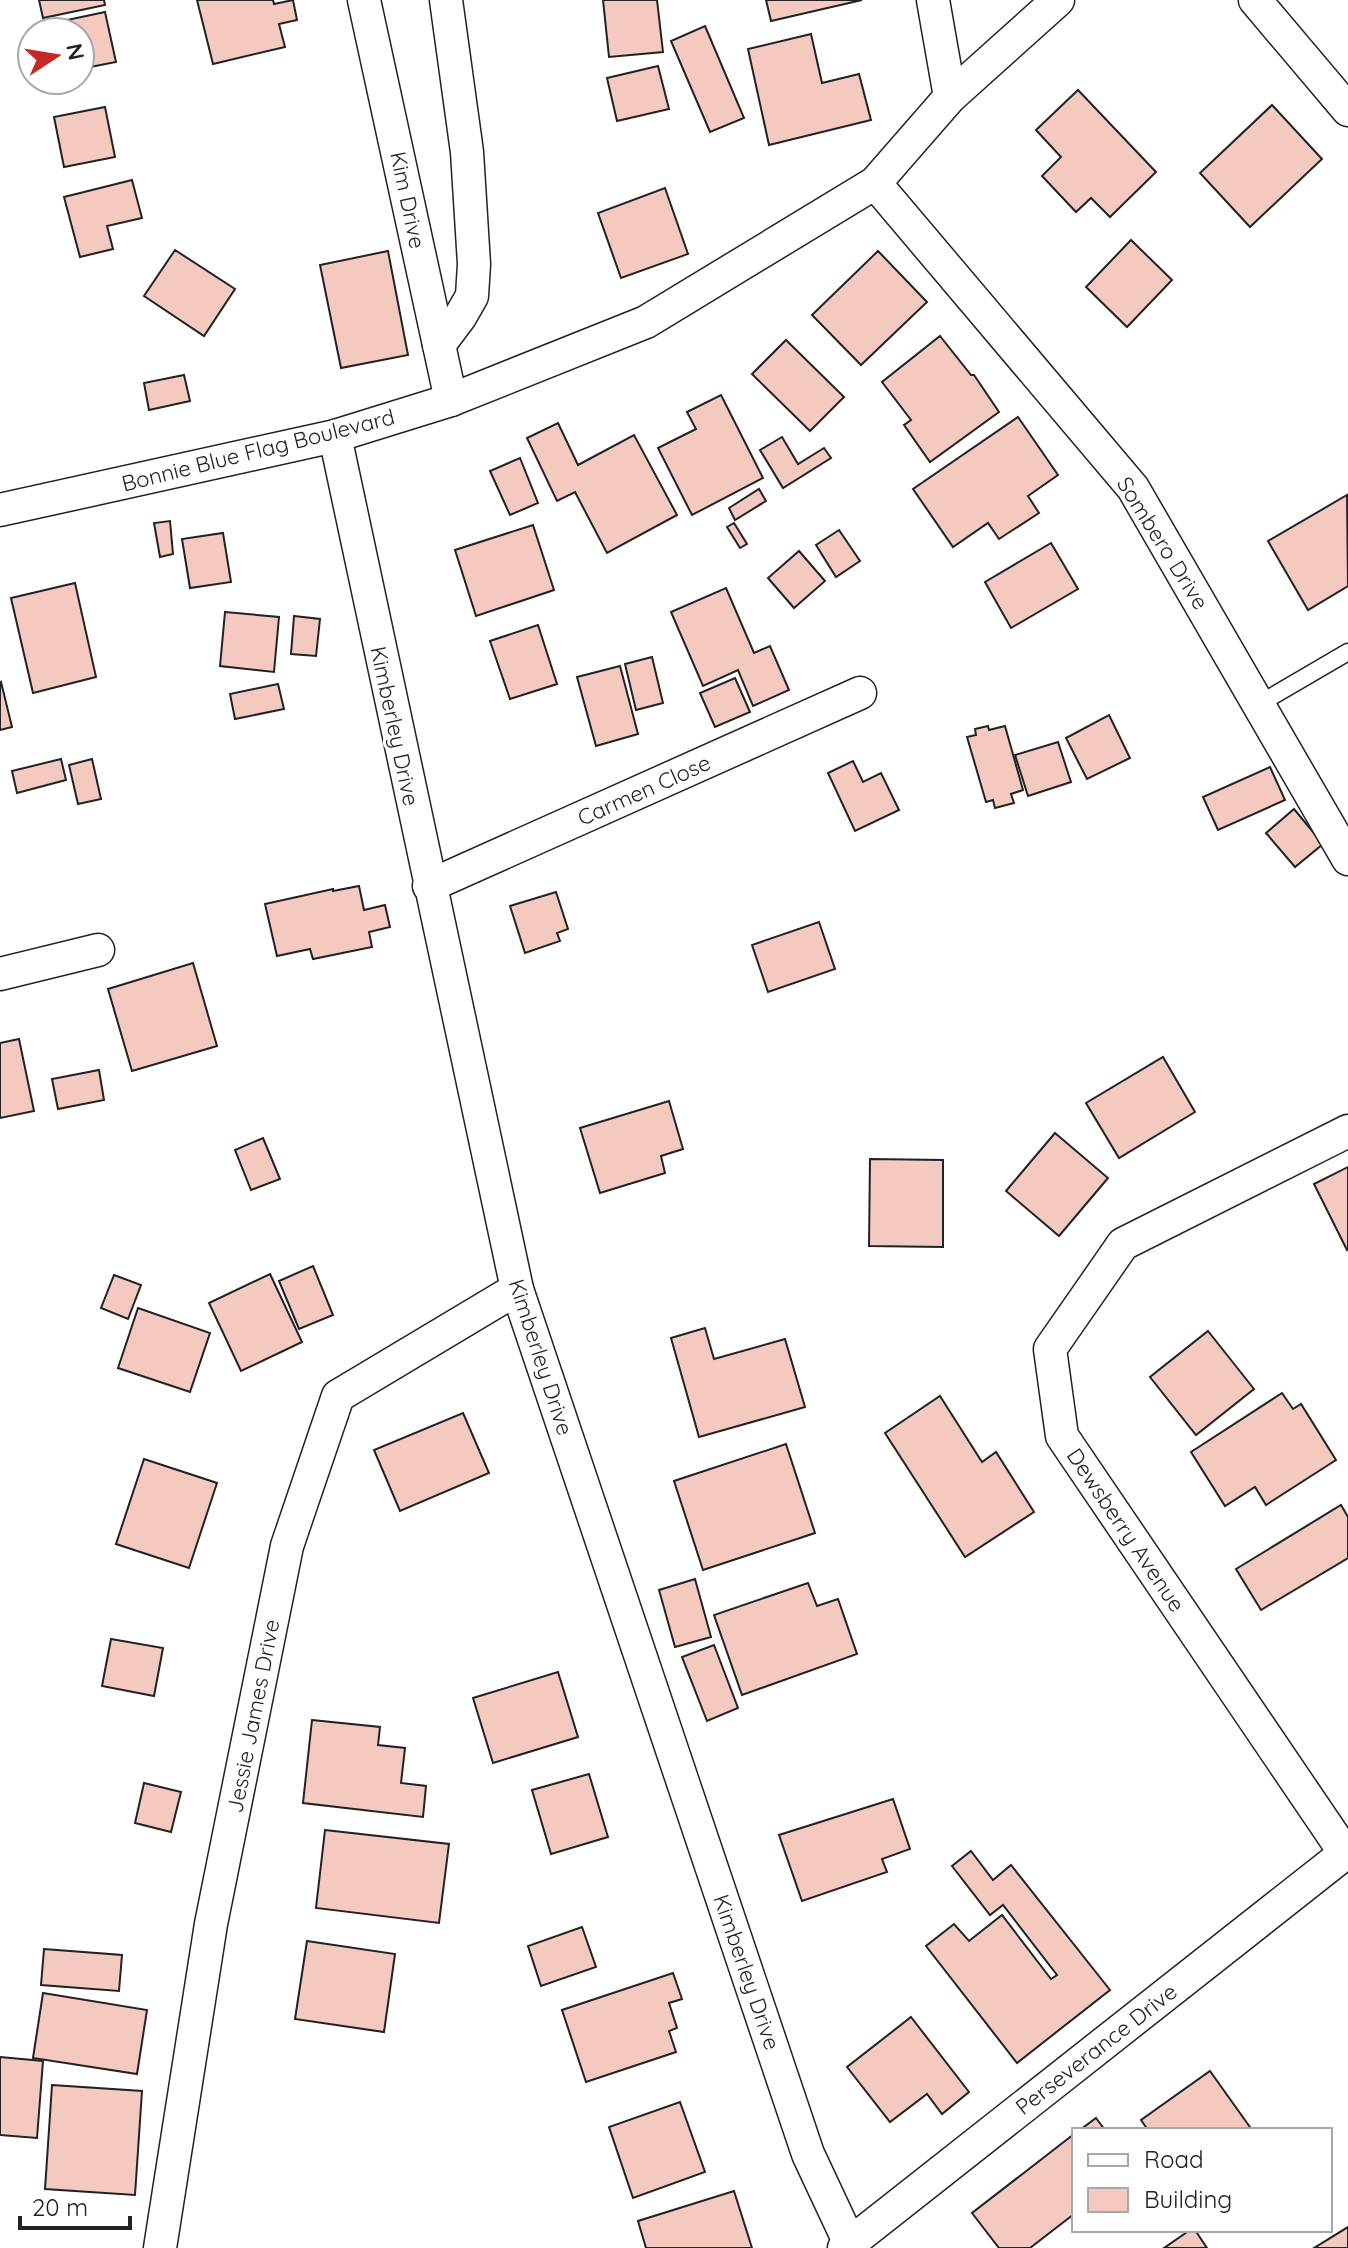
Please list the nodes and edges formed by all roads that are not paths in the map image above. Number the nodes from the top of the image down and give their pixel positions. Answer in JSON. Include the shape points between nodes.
{"nodes":[{"id":1,"x":364,"y":0,"type":"edge"},
{"id":2,"x":446,"y":0,"type":"edge"},
{"id":3,"x":933,"y":0,"type":"edge"},
{"id":4,"x":1058,"y":0,"type":"edge"},
{"id":5,"x":1255,"y":0,"type":"edge"},
{"id":6,"x":950,"y":97,"type":"junction"},
{"id":7,"x":1348,"y":110,"type":"edge"},
{"id":8,"x":875,"y":183,"type":"junction"},
{"id":9,"x":439,"y":345,"type":"junction"},
{"id":10,"x":451,"y":400,"type":"junction"},
{"id":11,"x":335,"y":436,"type":"junction"},
{"id":12,"x":1,"y":505,"type":"edge"},
{"id":13,"x":1348,"y":652,"type":"edge"},
{"id":14,"x":860,"y":693,"type":"dead end"},
{"id":15,"x":1259,"y":704,"type":"junction"},
{"id":16,"x":1348,"y":859,"type":"edge"},
{"id":17,"x":429,"y":886,"type":"junction"},
{"id":18,"x":98,"y":950,"type":"dead end"},
{"id":19,"x":0,"y":974,"type":"edge"},
{"id":20,"x":1348,"y":1131,"type":"edge"},
{"id":21,"x":517,"y":1289,"type":"junction"},
{"id":22,"x":1347,"y":1852,"type":"edge"},
{"id":23,"x":848,"y":2247,"type":"edge"},
{"id":24,"x":160,"y":2248,"type":"edge"}],
"edges":[{"from":1,"to":9,"type":"street","name":"Kim Drive"},
{"from":2,"to":9,"type":"street","via":[[467,152],[474,264],[472,296]]},
{"from":3,"to":6,"type":"street"},
{"from":4,"to":6,"type":"street","name":"Bonnie Blue Flag Boulevard"},
{"from":5,"to":7,"type":"street"},
{"from":6,"to":8,"type":"street","name":"Bonnie Blue Flag Boulevard"},
{"from":8,"to":10,"type":"street","name":"Bonnie Blue Flag Boulevard","via":[[646,322]]},
{"from":8,"to":15,"type":"street","name":"Sombero Drive","via":[[1133,488]]},
{"from":9,"to":10,"type":"street","name":"Kim Drive"},
{"from":10,"to":11,"type":"street","name":"Bonnie Blue Flag Boulevard"},
{"from":11,"to":12,"type":"street","name":"Bonnie Blue Flag Boulevard"},
{"from":11,"to":17,"type":"street","name":"Kimberley Drive"},
{"from":13,"to":15,"type":"lane"},
{"from":14,"to":17,"type":"street","name":"Carmen Close"},
{"from":15,"to":16,"type":"street","name":"Sombero Drive"},
{"from":17,"to":21,"type":"street","name":"Kimberley Drive"},
{"from":18,"to":19,"type":"street"},
{"from":20,"to":22,"type":"street","name":"Dewsberry Avenue","via":[[1123,1244],[1050,1349],[1062,1436]]},
{"from":21,"to":23,"type":"street","name":"Kimberley Drive","via":[[808,2154]]},
{"from":21,"to":24,"type":"street","name":"Jessie James Drive","via":[[338,1396],[287,1546],[211,1924]]},
{"from":22,"to":23,"type":"street","name":"Perseverance Drive"}]}
